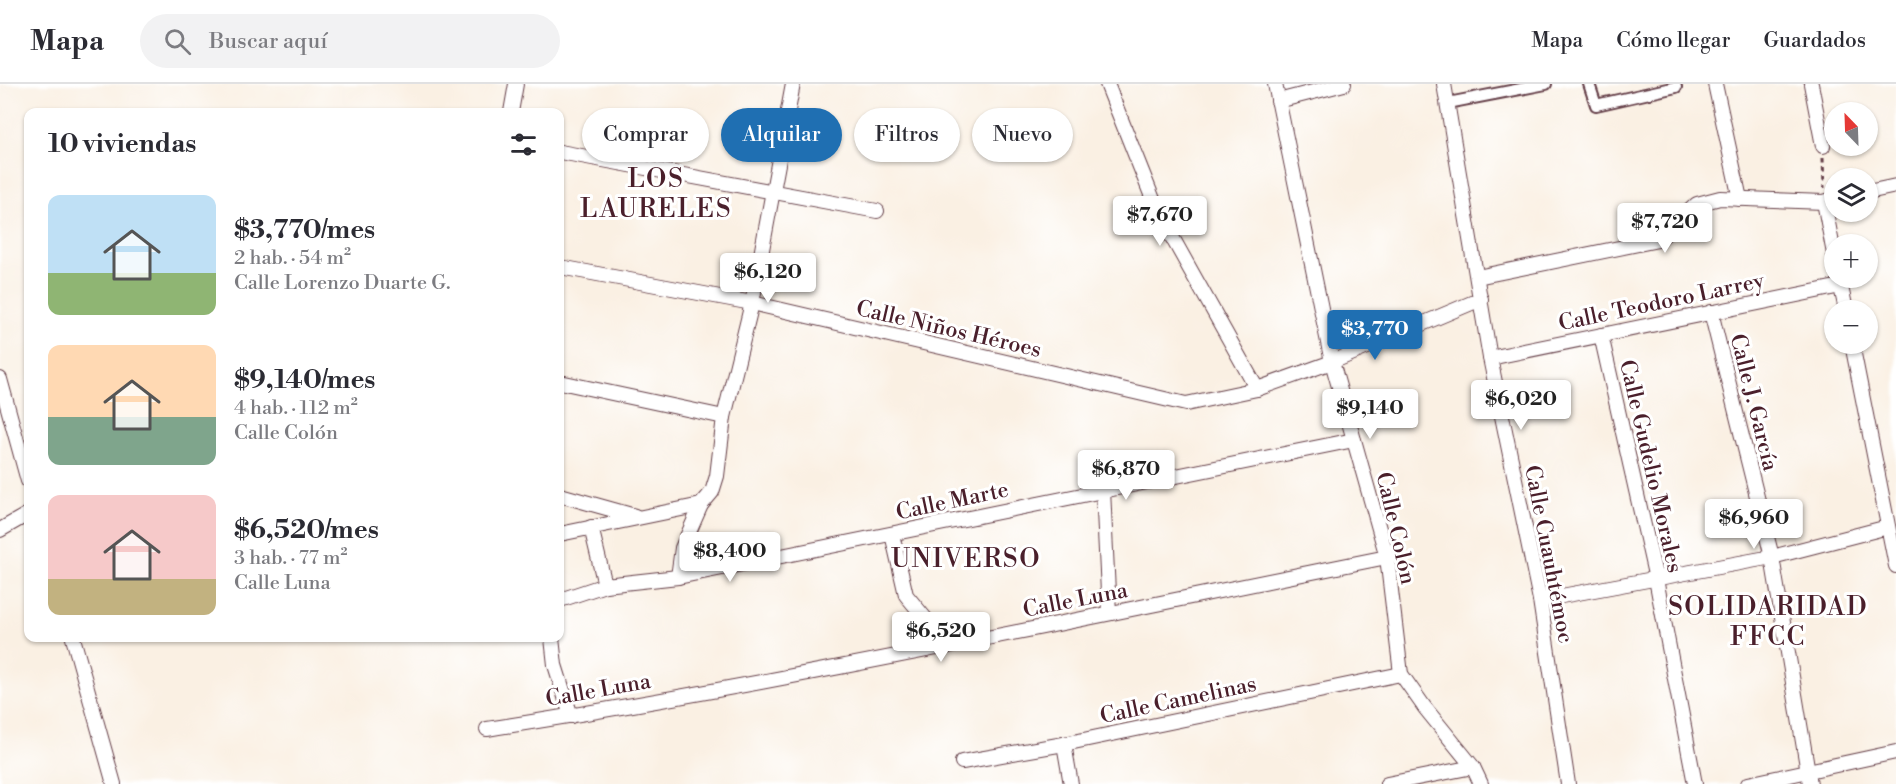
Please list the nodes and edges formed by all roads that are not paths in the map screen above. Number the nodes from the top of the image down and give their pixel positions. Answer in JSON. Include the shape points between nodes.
{"nodes":[{"id":1,"x":516,"y":84,"type":"edge"},
{"id":2,"x":793,"y":84,"type":"edge"},
{"id":3,"x":1107,"y":84,"type":"edge"},
{"id":4,"x":1275,"y":84,"type":"edge"},
{"id":5,"x":1344,"y":84,"type":"edge"},
{"id":6,"x":1444,"y":84,"type":"edge"},
{"id":7,"x":1546,"y":84,"type":"edge"},
{"id":8,"x":1589,"y":84,"type":"edge"},
{"id":9,"x":1716,"y":84,"type":"edge"},
{"id":10,"x":1811,"y":84,"type":"edge"},
{"id":11,"x":1676,"y":87,"type":"dead end"},
{"id":12,"x":1278,"y":101,"type":"junction"},
{"id":13,"x":1448,"y":103,"type":"junction"},
{"id":14,"x":512,"y":108,"type":"edge"},
{"id":15,"x":1823,"y":146,"type":"road end"},
{"id":16,"x":564,"y":153,"type":"edge"},
{"id":17,"x":1896,"y":186,"type":"edge"},
{"id":18,"x":1878,"y":190,"type":"edge"},
{"id":19,"x":775,"y":191,"type":"junction"},
{"id":20,"x":1740,"y":199,"type":"junction"},
{"id":21,"x":1824,"y":200,"type":"edge"},
{"id":22,"x":877,"y":211,"type":"dead end"},
{"id":23,"x":564,"y":268,"type":"edge"},
{"id":24,"x":1477,"y":277,"type":"junction"},
{"id":25,"x":1824,"y":286,"type":"edge"},
{"id":26,"x":1481,"y":299,"type":"junction"},
{"id":27,"x":752,"y":303,"type":"junction"},
{"id":28,"x":1712,"y":312,"type":"junction"},
{"id":29,"x":1600,"y":335,"type":"junction"},
{"id":30,"x":1854,"y":354,"type":"edge"},
{"id":31,"x":1490,"y":358,"type":"junction"},
{"id":32,"x":1332,"y":362,"type":"junction"},
{"id":33,"x":0,"y":379,"type":"edge"},
{"id":34,"x":564,"y":383,"type":"edge"},
{"id":35,"x":1257,"y":389,"type":"junction"},
{"id":36,"x":723,"y":417,"type":"junction"},
{"id":37,"x":1354,"y":440,"type":"junction"},
{"id":38,"x":24,"y":466,"type":"edge"},
{"id":39,"x":1103,"y":490,"type":"junction"},
{"id":40,"x":564,"y":496,"type":"edge"},
{"id":41,"x":1889,"y":497,"type":"edge"},
{"id":42,"x":701,"y":505,"type":"junction"},
{"id":43,"x":24,"y":516,"type":"edge"},
{"id":44,"x":638,"y":517,"type":"junction"},
{"id":45,"x":591,"y":527,"type":"junction"},
{"id":46,"x":1888,"y":527,"type":"junction"},
{"id":47,"x":0,"y":530,"type":"edge"},
{"id":48,"x":564,"y":533,"type":"edge"},
{"id":49,"x":892,"y":534,"type":"junction"},
{"id":50,"x":1772,"y":556,"type":"junction"},
{"id":51,"x":1388,"y":557,"type":"junction"},
{"id":52,"x":1896,"y":566,"type":"edge"},
{"id":53,"x":678,"y":577,"type":"junction"},
{"id":54,"x":1656,"y":579,"type":"junction"},
{"id":55,"x":605,"y":585,"type":"junction"},
{"id":56,"x":564,"y":599,"type":"edge"},
{"id":57,"x":1539,"y":600,"type":"junction"},
{"id":58,"x":1109,"y":613,"type":"junction"},
{"id":59,"x":74,"y":642,"type":"edge"},
{"id":60,"x":552,"y":642,"type":"edge"},
{"id":61,"x":948,"y":646,"type":"junction"},
{"id":62,"x":1401,"y":674,"type":"junction"},
{"id":63,"x":571,"y":716,"type":"junction"},
{"id":64,"x":487,"y":729,"type":"dead end"},
{"id":65,"x":1064,"y":744,"type":"junction"},
{"id":66,"x":1896,"y":752,"type":"edge"},
{"id":67,"x":962,"y":762,"type":"dead end"},
{"id":68,"x":1473,"y":767,"type":"junction"},
{"id":69,"x":1809,"y":778,"type":"edge"},
{"id":70,"x":114,"y":784,"type":"edge"},
{"id":71,"x":1071,"y":784,"type":"edge"},
{"id":72,"x":1387,"y":784,"type":"edge"},
{"id":73,"x":1481,"y":784,"type":"edge"},
{"id":74,"x":1568,"y":784,"type":"edge"},
{"id":75,"x":1695,"y":784,"type":"edge"},
{"id":76,"x":1748,"y":784,"type":"edge"}],
"edges":[{"from":1,"to":14,"type":"street"},
{"from":2,"to":19,"type":"street"},
{"from":3,"to":35,"type":"street","via":[[1158,212]]},
{"from":4,"to":12,"type":"street","name":"Calle Colón"},
{"from":5,"to":12,"type":"street"},
{"from":6,"to":13,"type":"street","name":"Calle Cuauhtémoc"},
{"from":7,"to":13,"type":"street"},
{"from":8,"to":11,"type":"street","via":[[1596,105]]},
{"from":9,"to":20,"type":"street"},
{"from":10,"to":15,"type":"street"},
{"from":12,"to":32,"type":"street","name":"Calle Colón"},
{"from":13,"to":24,"type":"street","name":"Calle Cuauhtémoc"},
{"from":16,"to":19,"type":"street"},
{"from":17,"to":18,"type":"street"},
{"from":19,"to":22,"type":"street"},
{"from":19,"to":27,"type":"street"},
{"from":20,"to":21,"type":"street"},
{"from":20,"to":24,"type":"street","via":[[1720,198],[1697,204],[1658,240]]},
{"from":23,"to":27,"type":"street","name":"Calle Niños Héroes"},
{"from":24,"to":26,"type":"street","name":"Calle Cuauhtémoc"},
{"from":25,"to":28,"type":"street","name":"Calle Teodoro Larrey"},
{"from":26,"to":31,"type":"street","name":"Calle Cuauhtémoc"},
{"from":26,"to":32,"type":"street","name":"Calle Niños Héroes"},
{"from":27,"to":35,"type":"street","name":"Calle Niños Héroes","via":[[1186,404]]},
{"from":27,"to":36,"type":"street"},
{"from":28,"to":29,"type":"street","name":"Calle Teodoro Larrey"},
{"from":28,"to":50,"type":"street","name":"Calle J. García"},
{"from":29,"to":31,"type":"street","name":"Calle Teodoro Larrey"},
{"from":29,"to":54,"type":"street","name":"Calle Gudelio Morales"},
{"from":30,"to":41,"type":"street"},
{"from":31,"to":57,"type":"street","name":"Calle Cuauhtémoc"},
{"from":32,"to":35,"type":"street","name":"Calle Niños Héroes"},
{"from":32,"to":37,"type":"street","name":"Calle Colón"},
{"from":33,"to":38,"type":"street"},
{"from":34,"to":36,"type":"street"},
{"from":36,"to":42,"type":"street","via":[[717,476],[712,492]]},
{"from":37,"to":39,"type":"street","name":"Calle Marte"},
{"from":37,"to":51,"type":"street","name":"Calle Colón"},
{"from":39,"to":49,"type":"street","name":"Calle Marte"},
{"from":39,"to":58,"type":"street"},
{"from":40,"to":44,"type":"street"},
{"from":41,"to":46,"type":"street"},
{"from":42,"to":44,"type":"street"},
{"from":42,"to":53,"type":"street","via":[[682,548]]},
{"from":43,"to":47,"type":"street"},
{"from":44,"to":45,"type":"street"},
{"from":45,"to":48,"type":"street"},
{"from":45,"to":55,"type":"street"},
{"from":46,"to":50,"type":"street"},
{"from":46,"to":52,"type":"street"},
{"from":49,"to":53,"type":"street","name":"Calle Marte"},
{"from":49,"to":61,"type":"street","via":[[906,595]]},
{"from":50,"to":54,"type":"street"},
{"from":50,"to":69,"type":"street","name":"Calle J. García"},
{"from":51,"to":58,"type":"street","name":"Calle Luna"},
{"from":51,"to":62,"type":"street","name":"Calle Colón"},
{"from":53,"to":55,"type":"street","name":"Calle Marte"},
{"from":54,"to":57,"type":"street"},
{"from":54,"to":75,"type":"street","name":"Calle Gudelio Morales"},
{"from":55,"to":56,"type":"street","name":"Calle Marte"},
{"from":57,"to":74,"type":"street","name":"Calle Cuauhtémoc"},
{"from":58,"to":61,"type":"street","name":"Calle Luna"},
{"from":59,"to":70,"type":"street"},
{"from":60,"to":63,"type":"street","via":[[555,665]]},
{"from":61,"to":63,"type":"street","name":"Calle Luna"},
{"from":62,"to":65,"type":"street","name":"Calle Camelinas"},
{"from":62,"to":68,"type":"street","name":"Calle Colón"},
{"from":63,"to":64,"type":"street","name":"Calle Luna"},
{"from":65,"to":67,"type":"street","name":"Calle Camelinas"},
{"from":65,"to":71,"type":"street"},
{"from":66,"to":69,"type":"street"},
{"from":68,"to":72,"type":"street"},
{"from":68,"to":73,"type":"street","name":"Calle Colón"},
{"from":69,"to":76,"type":"street"}]}
